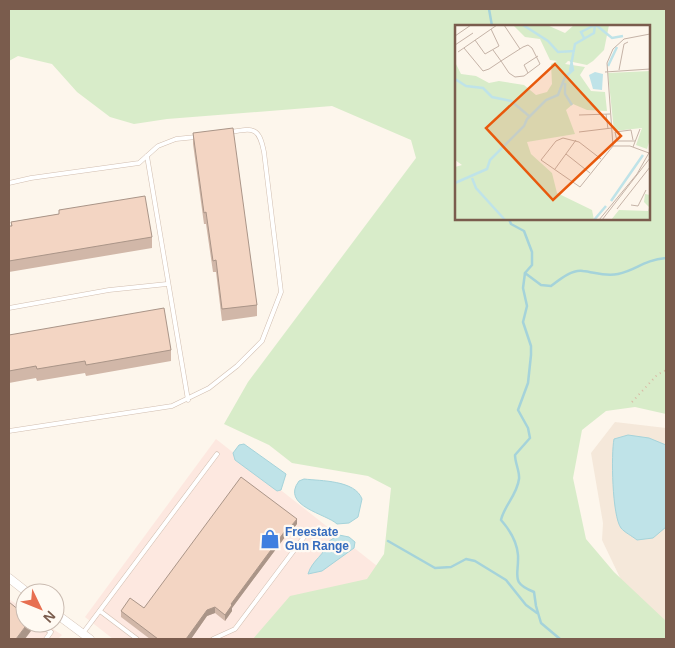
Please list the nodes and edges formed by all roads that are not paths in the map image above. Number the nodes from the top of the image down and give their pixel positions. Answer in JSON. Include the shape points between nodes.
{"nodes":[{"id":1,"x":226,"y":132,"type":"edge"},
{"id":2,"x":199,"y":136,"type":"edge"},
{"id":3,"x":147,"y":156,"type":"junction"},
{"id":4,"x":9,"y":183,"type":"edge"},
{"id":5,"x":167,"y":284,"type":"junction"},
{"id":6,"x":9,"y":308,"type":"edge"},
{"id":7,"x":188,"y":400,"type":"junction"},
{"id":8,"x":9,"y":431,"type":"edge"},
{"id":9,"x":217,"y":454,"type":"dead end"},
{"id":10,"x":307,"y":533,"type":"dead end"},
{"id":11,"x":100,"y":611,"type":"junction"},
{"id":12,"x":65,"y":621,"type":"edge"},
{"id":13,"x":82,"y":634,"type":"junction"},
{"id":14,"x":90,"y":639,"type":"edge"},
{"id":15,"x":137,"y":639,"type":"edge"},
{"id":16,"x":213,"y":639,"type":"edge"}],
"edges":[{"from":1,"to":7,"type":"lane","via":[[245,130],[258,132],[261,136],[281,292],[262,341],[237,366]]},
{"from":2,"to":3,"type":"lane","via":[[176,139],[158,146]]},
{"from":3,"to":4,"type":"lane","via":[[139,163]]},
{"from":3,"to":5,"type":"lane"},
{"from":5,"to":6,"type":"lane","via":[[109,290]]},
{"from":5,"to":7,"type":"lane"},
{"from":7,"to":8,"type":"lane","via":[[172,406]]},
{"from":9,"to":11,"type":"lane"},
{"from":10,"to":16,"type":"lane","via":[[235,629]]},
{"from":11,"to":13,"type":"lane"},
{"from":11,"to":15,"type":"lane"},
{"from":12,"to":13,"type":"street"},
{"from":13,"to":14,"type":"street"}]}
